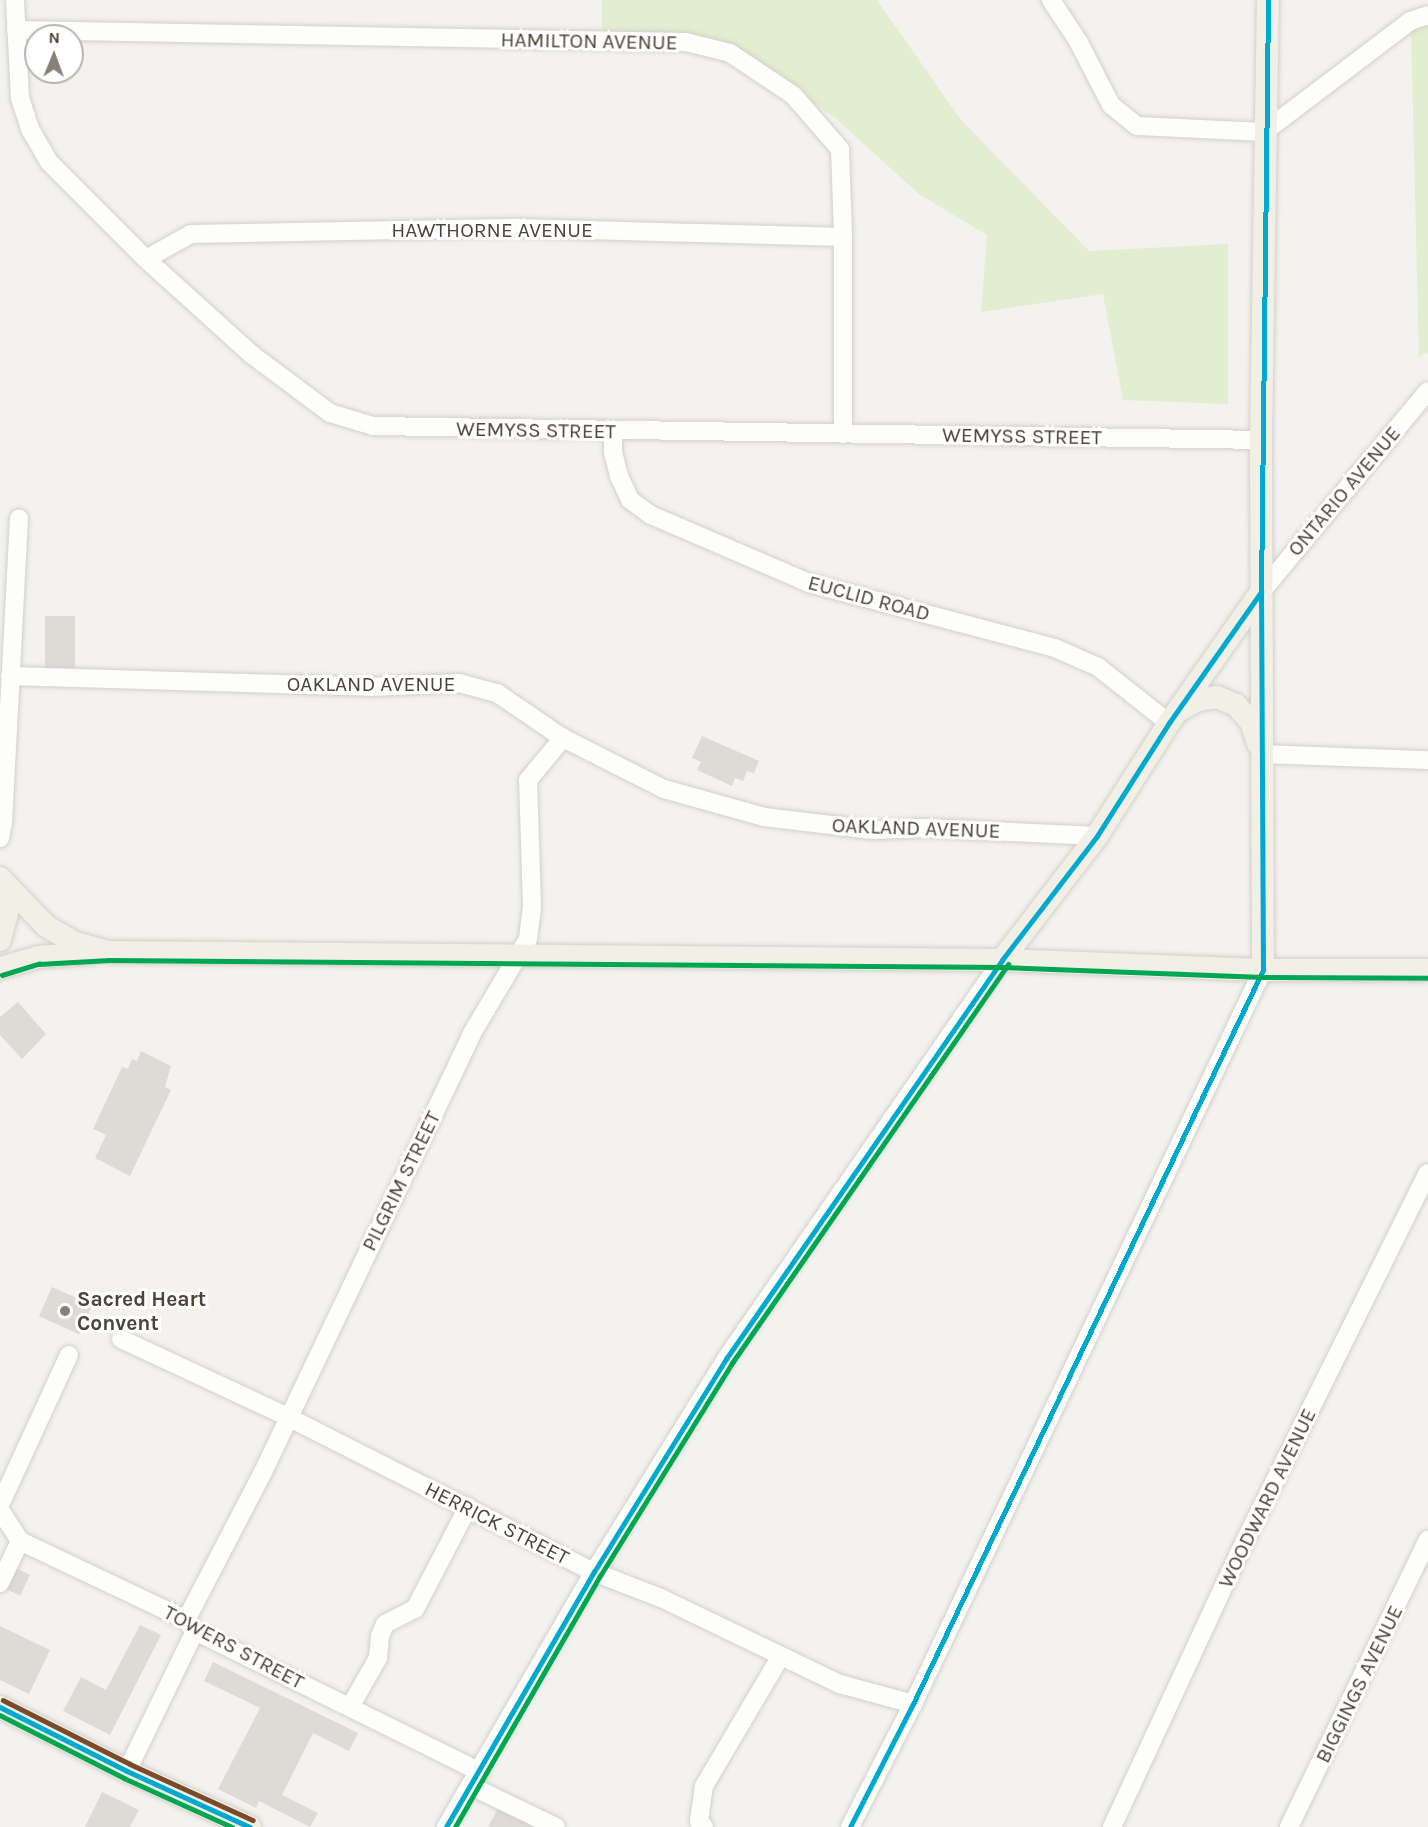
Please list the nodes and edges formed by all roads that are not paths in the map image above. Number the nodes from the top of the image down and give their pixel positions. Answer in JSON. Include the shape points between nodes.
{"nodes":[{"id":1,"x":15,"y":0,"type":"edge"},
{"id":2,"x":1051,"y":0,"type":"edge"},
{"id":3,"x":1268,"y":0,"type":"edge"},
{"id":4,"x":1428,"y":15,"type":"edge"},
{"id":5,"x":16,"y":30,"type":"junction"},
{"id":6,"x":1264,"y":132,"type":"junction"},
{"id":7,"x":843,"y":237,"type":"junction"},
{"id":8,"x":146,"y":259,"type":"junction"},
{"id":9,"x":1422,"y":397,"type":"edge"},
{"id":10,"x":1428,"y":418,"type":"edge"},
{"id":11,"x":613,"y":432,"type":"junction"},
{"id":12,"x":843,"y":434,"type":"junction"},
{"id":13,"x":1261,"y":440,"type":"junction"},
{"id":14,"x":19,"y":518,"type":"dead end"},
{"id":15,"x":1261,"y":592,"type":"junction"},
{"id":16,"x":10,"y":676,"type":"junction"},
{"id":17,"x":1173,"y":717,"type":"junction"},
{"id":18,"x":563,"y":738,"type":"junction"},
{"id":19,"x":1261,"y":754,"type":"junction"},
{"id":20,"x":1428,"y":760,"type":"edge"},
{"id":21,"x":1097,"y":836,"type":"junction"},
{"id":22,"x":0,"y":838,"type":"edge"},
{"id":23,"x":3,"y":882,"type":"edge"},
{"id":24,"x":0,"y":940,"type":"edge"},
{"id":25,"x":109,"y":952,"type":"junction"},
{"id":26,"x":515,"y":957,"type":"junction"},
{"id":27,"x":1002,"y":960,"type":"junction"},
{"id":28,"x":0,"y":968,"type":"edge"},
{"id":29,"x":1263,"y":970,"type":"junction"},
{"id":30,"x":1428,"y":970,"type":"edge"},
{"id":31,"x":1428,"y":1173,"type":"edge"},
{"id":32,"x":121,"y":1339,"type":"dead end"},
{"id":33,"x":69,"y":1355,"type":"dead end"},
{"id":34,"x":288,"y":1417,"type":"junction"},
{"id":35,"x":0,"y":1505,"type":"edge"},
{"id":36,"x":468,"y":1507,"type":"junction"},
{"id":37,"x":0,"y":1510,"type":"edge"},
{"id":38,"x":1428,"y":1540,"type":"edge"},
{"id":39,"x":20,"y":1541,"type":"junction"},
{"id":40,"x":594,"y":1572,"type":"junction"},
{"id":41,"x":0,"y":1583,"type":"edge"},
{"id":42,"x":191,"y":1626,"type":"junction"},
{"id":43,"x":782,"y":1656,"type":"junction"},
{"id":44,"x":913,"y":1704,"type":"junction"},
{"id":45,"x":0,"y":1707,"type":"edge"},
{"id":46,"x":350,"y":1707,"type":"junction"},
{"id":47,"x":127,"y":1772,"type":"junction"},
{"id":48,"x":475,"y":1779,"type":"junction"},
{"id":49,"x":250,"y":1827,"type":"edge"},
{"id":50,"x":446,"y":1827,"type":"edge"},
{"id":51,"x":556,"y":1827,"type":"edge"},
{"id":52,"x":704,"y":1827,"type":"edge"},
{"id":53,"x":850,"y":1827,"type":"edge"},
{"id":54,"x":1112,"y":1827,"type":"edge"},
{"id":55,"x":1289,"y":1827,"type":"edge"}],
"edges":[{"from":1,"to":5,"type":"street","name":"WEMYSS STREET"},
{"from":2,"to":6,"type":"street","via":[[1078,41],[1111,105],[1137,126]]},
{"from":3,"to":6,"type":"main road"},
{"from":4,"to":6,"type":"street","via":[[1410,21]]},
{"from":5,"to":7,"type":"street","name":"HAMILTON AVENUE","via":[[686,42],[719,50],[730,53],[793,95],[840,149]]},
{"from":5,"to":8,"type":"street","name":"WEMYSS STREET","via":[[20,99],[30,129],[50,163]]},
{"from":6,"to":13,"type":"main road"},
{"from":7,"to":8,"type":"street","name":"HAWTHORNE AVENUE","via":[[518,228],[191,234]]},
{"from":7,"to":12,"type":"street","name":"HAMILTON AVENUE"},
{"from":8,"to":11,"type":"street","name":"WEMYSS STREET","via":[[251,354],[330,413],[373,426]]},
{"from":9,"to":10,"type":"street"},
{"from":9,"to":15,"type":"street","name":"ONTARIO AVENUE"},
{"from":11,"to":12,"type":"street","name":"WEMYSS STREET"},
{"from":11,"to":17,"type":"street","name":"EUCLID ROAD","via":[[619,476],[630,500],[651,514],[809,583],[1055,648],[1098,667]]},
{"from":12,"to":13,"type":"street","name":"WEMYSS STREET"},
{"from":13,"to":15,"type":"main road"},
{"from":14,"to":16,"type":"street"},
{"from":15,"to":17,"type":"main road"},
{"from":15,"to":19,"type":"main road"},
{"from":16,"to":18,"type":"street","name":"OAKLAND AVENUE","via":[[371,687],[459,683],[497,693]]},
{"from":16,"to":22,"type":"street"},
{"from":17,"to":19,"type":"main road","via":[[1198,700],[1217,697],[1236,705],[1251,722]]},
{"from":17,"to":21,"type":"main road"},
{"from":18,"to":21,"type":"street","name":"OAKLAND AVENUE","via":[[664,789],[764,816],[873,830],[926,828]]},
{"from":18,"to":26,"type":"street","name":"PILGRIM STREET","via":[[528,780],[532,906],[528,939]]},
{"from":19,"to":20,"type":"street"},
{"from":19,"to":29,"type":"main road"},
{"from":21,"to":27,"type":"main road"},
{"from":23,"to":24,"type":"main road","via":[[7,914]]},
{"from":23,"to":25,"type":"main road","via":[[46,926],[75,943]]},
{"from":25,"to":26,"type":"main road"},
{"from":25,"to":28,"type":"main road","via":[[38,957]]},
{"from":26,"to":27,"type":"main road"},
{"from":26,"to":34,"type":"street","name":"PILGRIM STREET","via":[[471,1035]]},
{"from":27,"to":29,"type":"main road"},
{"from":27,"to":40,"type":"street","via":[[726,1359]]},
{"from":29,"to":30,"type":"main road"},
{"from":29,"to":44,"type":"street"},
{"from":31,"to":54,"type":"street","name":"WOODWARD AVENUE","via":[[1239,1553]]},
{"from":32,"to":34,"type":"street","name":"HERRICK STREET"},
{"from":33,"to":35,"type":"street"},
{"from":34,"to":36,"type":"street","name":"HERRICK STREET"},
{"from":34,"to":42,"type":"street","name":"PILGRIM STREET"},
{"from":36,"to":40,"type":"street","name":"HERRICK STREET"},
{"from":36,"to":46,"type":"street","via":[[415,1610],[385,1624],[378,1658]]},
{"from":37,"to":39,"type":"street"},
{"from":38,"to":55,"type":"street","name":"BIGGINGS AVENUE"},
{"from":39,"to":41,"type":"street"},
{"from":39,"to":42,"type":"street","name":"TOWERS STREET"},
{"from":40,"to":43,"type":"street","name":"HERRICK STREET","via":[[661,1598]]},
{"from":40,"to":48,"type":"street"},
{"from":42,"to":46,"type":"street","name":"TOWERS STREET"},
{"from":42,"to":47,"type":"street","name":"PILGRIM STREET"},
{"from":43,"to":44,"type":"street","name":"HERRICK STREET","via":[[840,1683]]},
{"from":43,"to":52,"type":"street","via":[[704,1786],[699,1821]]},
{"from":44,"to":53,"type":"street"},
{"from":45,"to":47,"type":"main road"},
{"from":46,"to":48,"type":"street","name":"TOWERS STREET"},
{"from":47,"to":49,"type":"main road"},
{"from":48,"to":50,"type":"street"},
{"from":48,"to":51,"type":"street","name":"TOWERS STREET"}]}
